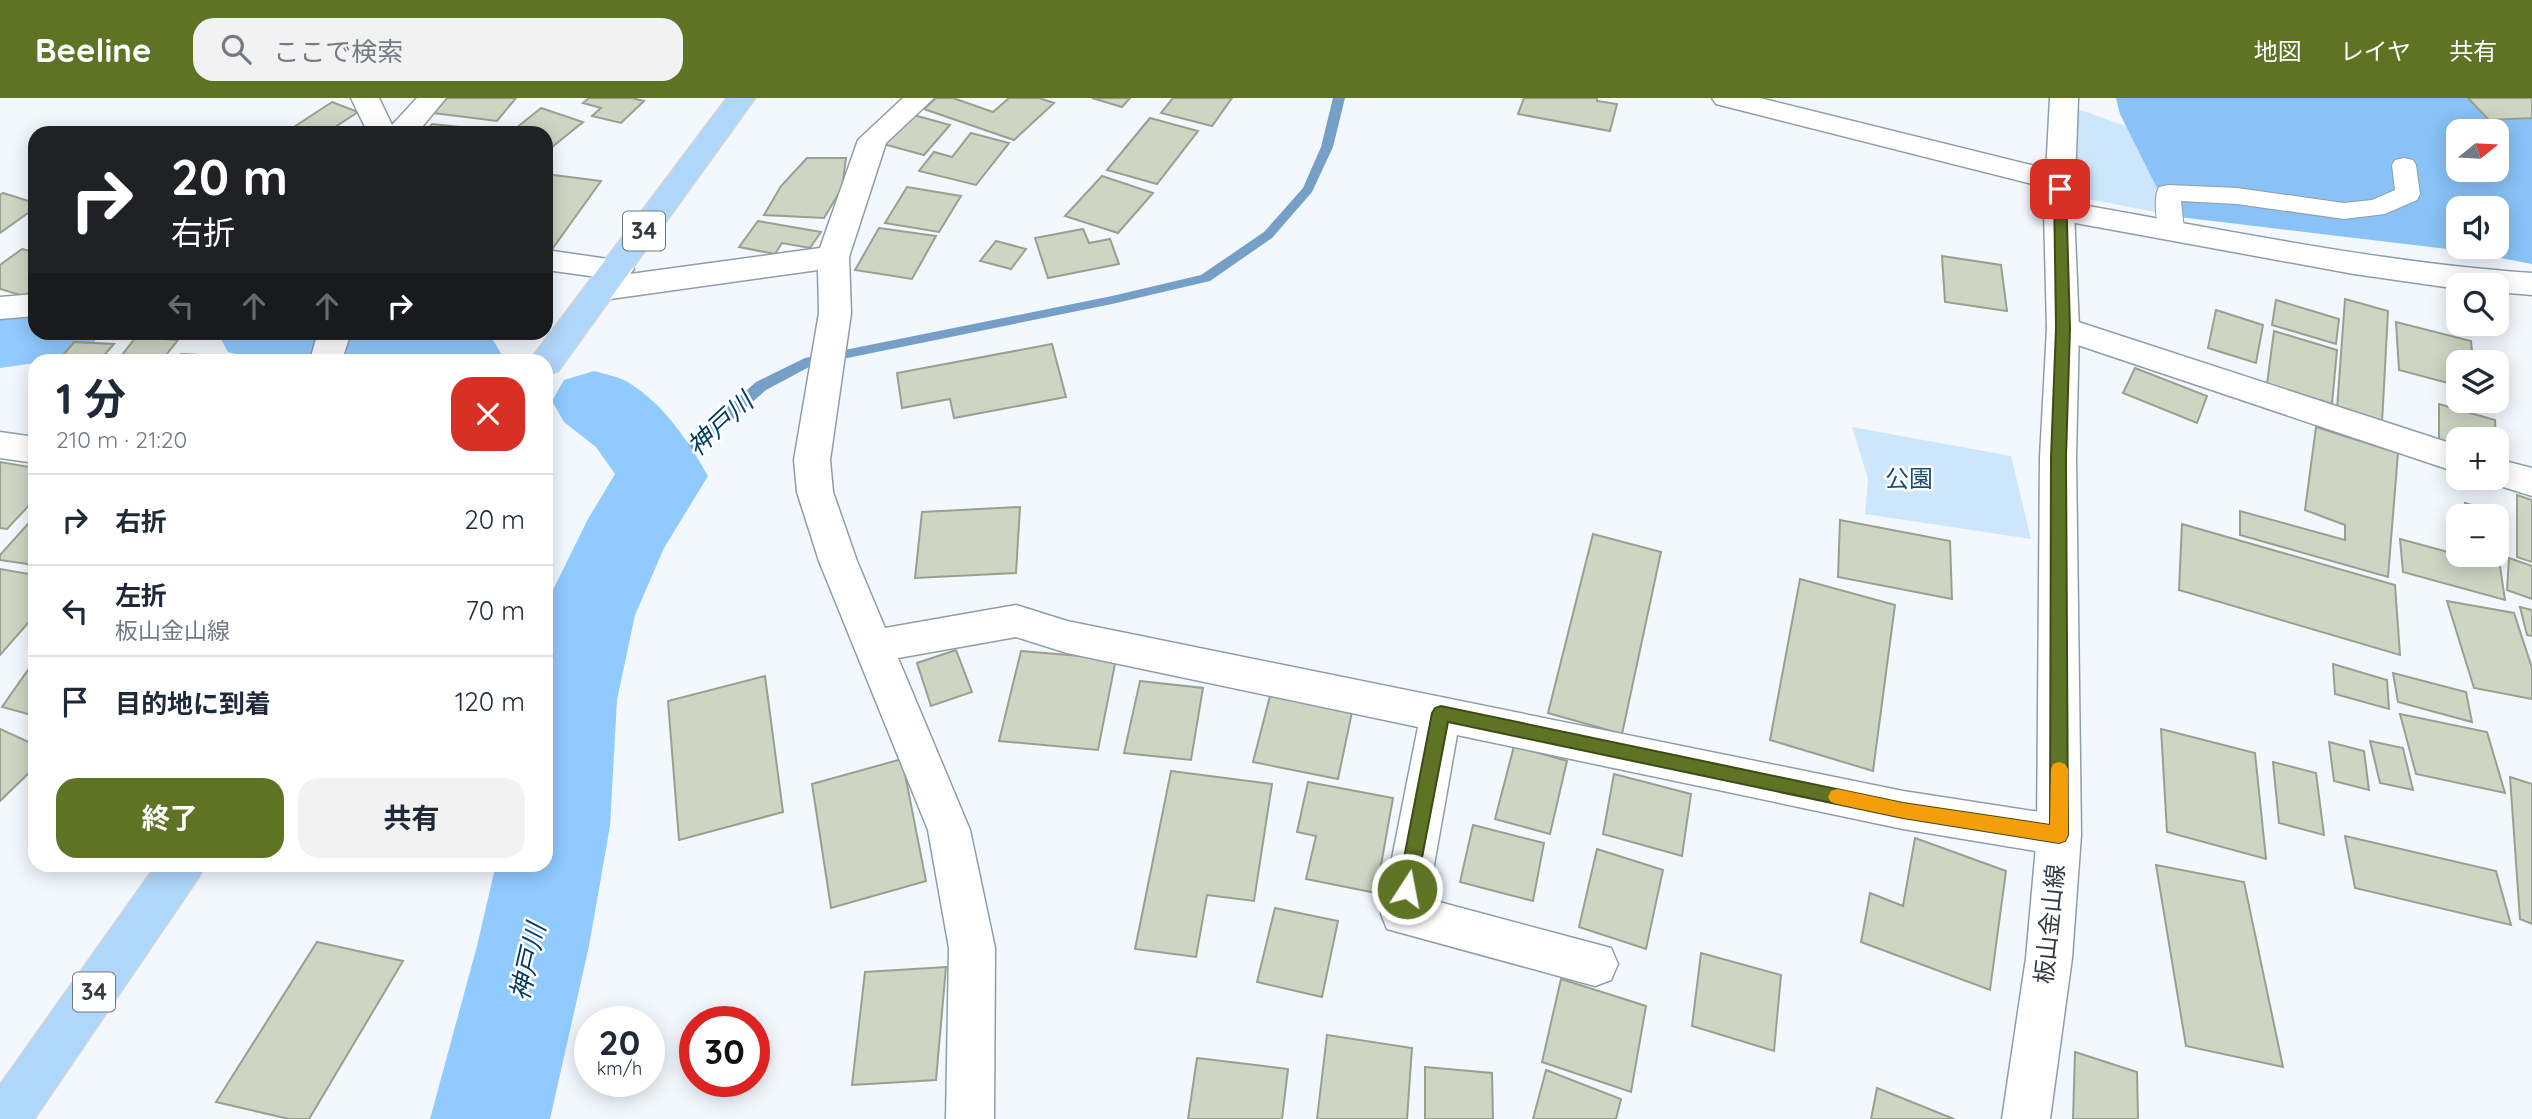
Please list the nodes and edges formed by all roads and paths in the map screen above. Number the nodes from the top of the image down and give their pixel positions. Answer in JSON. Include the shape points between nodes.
{"nodes":[{"id":1,"x":365,"y":98,"type":"edge"},
{"id":2,"x":432,"y":98,"type":"edge"},
{"id":3,"x":741,"y":98,"type":"edge"},
{"id":4,"x":920,"y":98,"type":"edge"},
{"id":5,"x":1726,"y":98,"type":"edge"},
{"id":6,"x":2064,"y":98,"type":"edge"},
{"id":7,"x":379,"y":126,"type":"edge"},
{"id":8,"x":407,"y":126,"type":"edge"},
{"id":9,"x":2404,"y":165,"type":"dead end"},
{"id":10,"x":2060,"y":196,"type":"junction"},
{"id":11,"x":2171,"y":229,"type":"junction"},
{"id":12,"x":833,"y":257,"type":"junction"},
{"id":13,"x":553,"y":262,"type":"edge"},
{"id":14,"x":610,"y":279,"type":"junction"},
{"id":15,"x":2532,"y":284,"type":"edge"},
{"id":16,"x":28,"y":306,"type":"edge"},
{"id":17,"x":0,"y":308,"type":"edge"},
{"id":18,"x":2063,"y":328,"type":"junction"},
{"id":19,"x":553,"y":354,"type":"edge"},
{"id":20,"x":0,"y":446,"type":"edge"},
{"id":21,"x":28,"y":449,"type":"edge"},
{"id":22,"x":2446,"y":456,"type":"edge"},
{"id":23,"x":2509,"y":475,"type":"edge"},
{"id":24,"x":2532,"y":482,"type":"edge"},
{"id":25,"x":874,"y":646,"type":"junction"},
{"id":26,"x":1441,"y":713,"type":"junction"},
{"id":27,"x":2059,"y":835,"type":"junction"},
{"id":28,"x":177,"y":872,"type":"edge"},
{"id":29,"x":1595,"y":964,"type":"dead end"},
{"id":30,"x":5,"y":1119,"type":"edge"},
{"id":31,"x":970,"y":1119,"type":"edge"},
{"id":32,"x":2026,"y":1119,"type":"edge"}],
"edges":[{"from":1,"to":7,"type":"street"},
{"from":2,"to":8,"type":"street"},
{"from":3,"to":14,"type":"main road","number":"34"},
{"from":4,"to":12,"type":"street","via":[[873,140]]},
{"from":5,"to":10,"type":"street"},
{"from":6,"to":10,"type":"street","name":"板山金山線"},
{"from":9,"to":11,"type":"lane","via":[[2408,194],[2376,208],[2344,211],[2237,196],[2168,193]]},
{"from":10,"to":11,"type":"street"},
{"from":10,"to":18,"type":"street","name":"板山金山線"},
{"from":11,"to":15,"type":"street","via":[[2346,265]]},
{"from":12,"to":14,"type":"street"},
{"from":12,"to":25,"type":"street","via":[[835,313],[812,460],[815,492]]},
{"from":13,"to":14,"type":"street"},
{"from":14,"to":19,"type":"main road","number":"34"},
{"from":16,"to":17,"type":"street"},
{"from":18,"to":22,"type":"street"},
{"from":18,"to":27,"type":"street","name":"板山金山線","via":[[2058,457]]},
{"from":20,"to":21,"type":"street"},
{"from":23,"to":24,"type":"street"},
{"from":25,"to":26,"type":"street","via":[[1016,621],[1067,637]]},
{"from":25,"to":31,"type":"street","via":[[948,830],[954,856],[972,948]]},
{"from":26,"to":27,"type":"street","via":[[1903,810]]},
{"from":26,"to":29,"type":"street","via":[[1402,914]]},
{"from":27,"to":32,"type":"street","name":"板山金山線","via":[[2049,958]]},
{"from":28,"to":30,"type":"main road","number":"34"}]}
